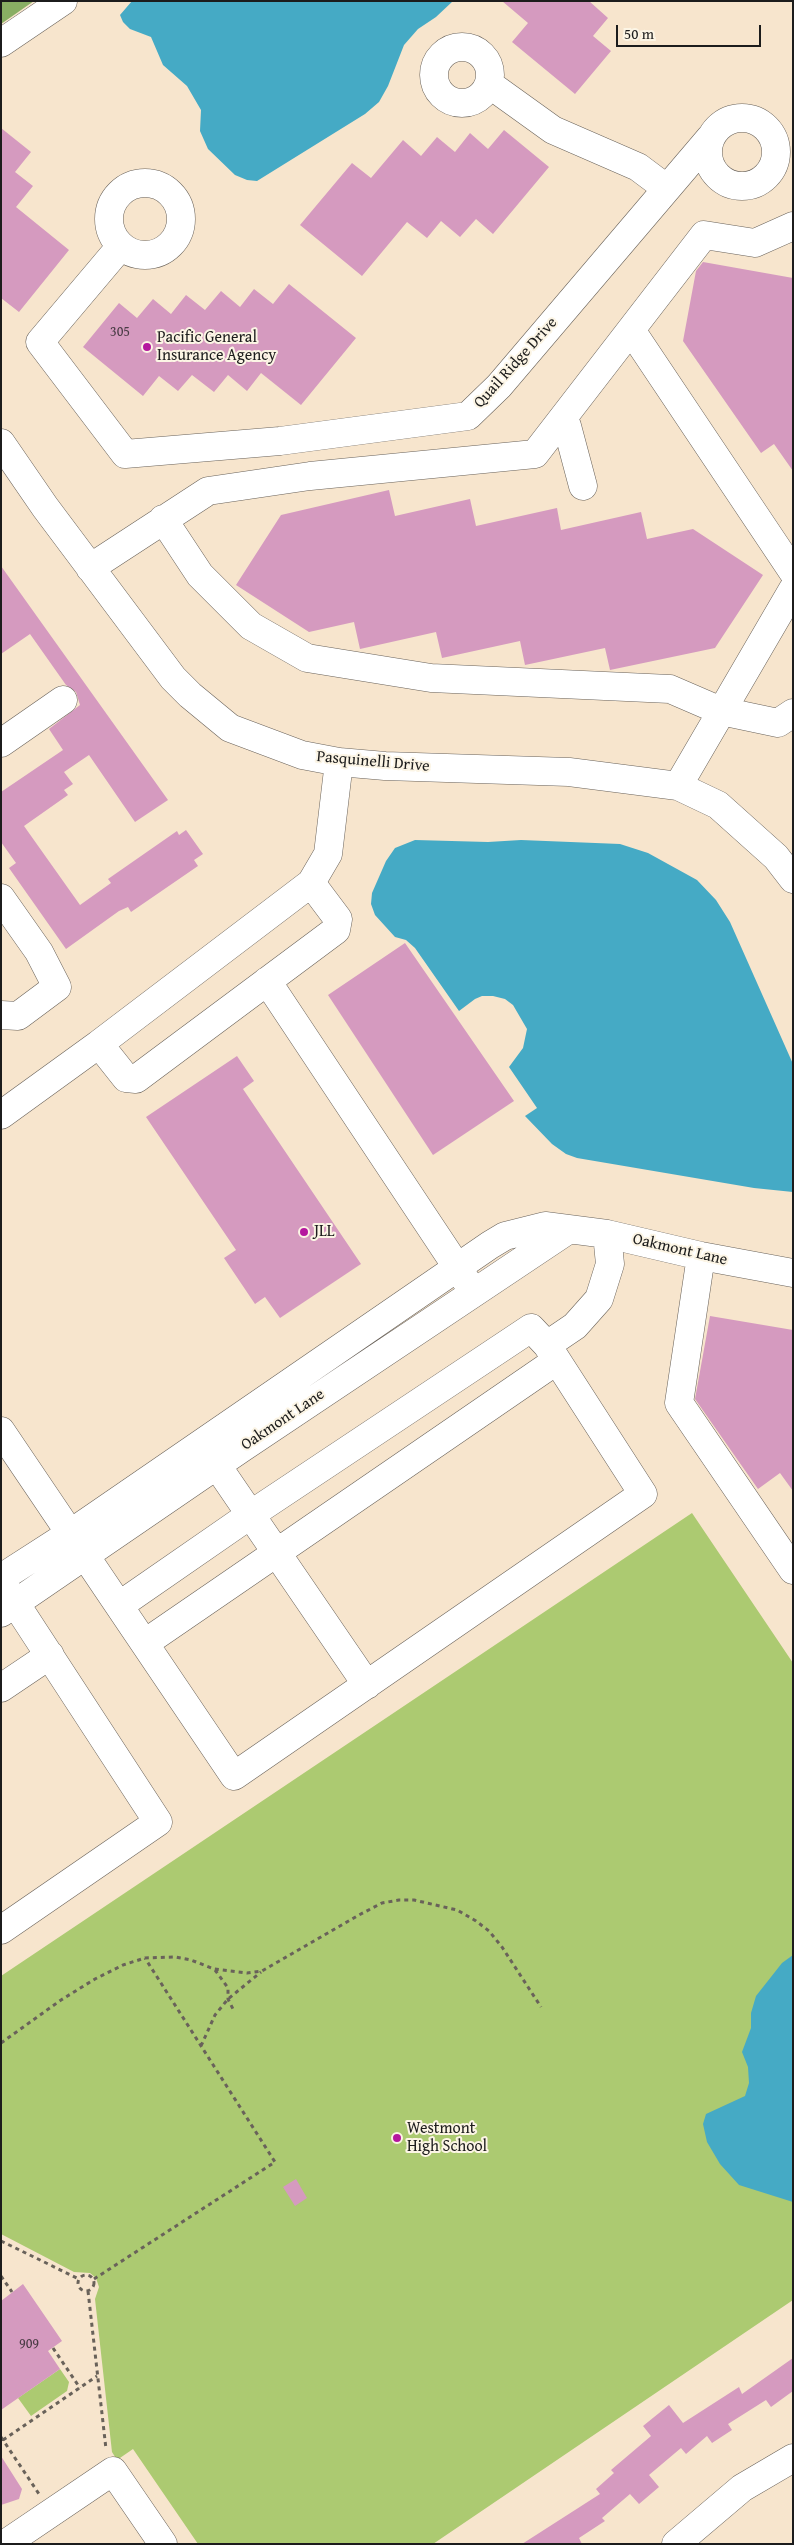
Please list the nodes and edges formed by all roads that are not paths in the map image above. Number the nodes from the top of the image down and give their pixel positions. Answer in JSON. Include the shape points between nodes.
{"nodes":[{"id":1,"x":63,"y":1,"type":"edge"},
{"id":2,"x":1,"y":43,"type":"edge"},
{"id":3,"x":489,"y":84,"type":"dead end"},
{"id":4,"x":710,"y":138,"type":"dead end"},
{"id":5,"x":666,"y":188,"type":"junction"},
{"id":6,"x":793,"y":226,"type":"edge"},
{"id":7,"x":121,"y":246,"type":"dead end"},
{"id":8,"x":631,"y":330,"type":"junction"},
{"id":9,"x":567,"y":426,"type":"dead end"},
{"id":10,"x":1,"y":443,"type":"edge"},
{"id":11,"x":582,"y":486,"type":"dead end"},
{"id":12,"x":163,"y":519,"type":"junction"},
{"id":13,"x":90,"y":568,"type":"junction"},
{"id":14,"x":793,"y":572,"type":"edge"},
{"id":15,"x":793,"y":589,"type":"edge"},
{"id":16,"x":63,"y":700,"type":"dead end"},
{"id":17,"x":721,"y":711,"type":"junction"},
{"id":18,"x":793,"y":713,"type":"edge"},
{"id":19,"x":1,"y":743,"type":"edge"},
{"id":20,"x":339,"y":762,"type":"junction"},
{"id":21,"x":678,"y":786,"type":"junction"},
{"id":22,"x":793,"y":878,"type":"edge"},
{"id":23,"x":310,"y":883,"type":"junction"},
{"id":24,"x":1,"y":898,"type":"edge"},
{"id":25,"x":267,"y":981,"type":"junction"},
{"id":26,"x":7,"y":1020,"type":"edge"},
{"id":27,"x":99,"y":1044,"type":"junction"},
{"id":28,"x":1,"y":1115,"type":"edge"},
{"id":29,"x":568,"y":1230,"type":"junction"},
{"id":30,"x":607,"y":1234,"type":"junction"},
{"id":31,"x":701,"y":1256,"type":"junction"},
{"id":32,"x":458,"y":1267,"type":"junction"},
{"id":33,"x":793,"y":1272,"type":"edge"},
{"id":34,"x":473,"y":1292,"type":"junction"},
{"id":35,"x":552,"y":1353,"type":"junction"},
{"id":36,"x":1,"y":1431,"type":"edge"},
{"id":37,"x":210,"y":1454,"type":"junction"},
{"id":38,"x":250,"y":1514,"type":"junction"},
{"id":39,"x":79,"y":1544,"type":"junction"},
{"id":40,"x":276,"y":1552,"type":"junction"},
{"id":41,"x":793,"y":1570,"type":"edge"},
{"id":42,"x":5,"y":1594,"type":"edge"},
{"id":43,"x":120,"y":1605,"type":"junction"},
{"id":44,"x":144,"y":1643,"type":"junction"},
{"id":45,"x":50,"y":1655,"type":"junction"},
{"id":46,"x":367,"y":1685,"type":"junction"},
{"id":47,"x":1,"y":1688,"type":"edge"},
{"id":48,"x":1,"y":1930,"type":"edge"},
{"id":49,"x":793,"y":2458,"type":"edge"},
{"id":50,"x":5,"y":2544,"type":"edge"},
{"id":51,"x":163,"y":2544,"type":"edge"},
{"id":52,"x":676,"y":2544,"type":"edge"}],
"edges":[{"from":1,"to":2,"type":"street"},
{"from":3,"to":5,"type":"street","via":[[553,130],[638,167]]},
{"from":4,"to":5,"type":"street","name":"Quail Ridge Drive"},
{"from":5,"to":7,"type":"street","name":"Quail Ridge Drive","via":[[499,386],[468,416],[280,441],[125,454],[40,342]]},
{"from":6,"to":8,"type":"street","via":[[755,243],[704,235]]},
{"from":8,"to":12,"type":"street","via":[[535,454],[310,476],[208,491]]},
{"from":8,"to":14,"type":"street"},
{"from":9,"to":11,"type":"street"},
{"from":10,"to":13,"type":"street","name":"Pasquinelli Drive"},
{"from":12,"to":13,"type":"street"},
{"from":12,"to":17,"type":"street","via":[[200,575],[251,626],[307,658],[431,678],[670,689]]},
{"from":13,"to":20,"type":"street","name":"Pasquinelli Drive","via":[[173,678],[211,714],[230,728],[255,738],[302,755]]},
{"from":15,"to":17,"type":"street"},
{"from":16,"to":19,"type":"street"},
{"from":17,"to":18,"type":"street","via":[[778,723]]},
{"from":17,"to":21,"type":"street"},
{"from":20,"to":21,"type":"street","name":"Pasquinelli Drive","via":[[569,772]]},
{"from":20,"to":23,"type":"street","via":[[328,854]]},
{"from":21,"to":22,"type":"street","name":"Pasquinelli Drive","via":[[718,805],[776,857]]},
{"from":23,"to":25,"type":"street","via":[[338,919],[336,930]]},
{"from":23,"to":27,"type":"street"},
{"from":24,"to":26,"type":"street","via":[[39,952],[56,987]]},
{"from":25,"to":27,"type":"street","via":[[136,1080],[126,1078]]},
{"from":25,"to":32,"type":"street"},
{"from":27,"to":28,"type":"street"},
{"from":29,"to":30,"type":"street","name":"Oakmont Lane"},
{"from":29,"to":32,"type":"street","name":"Oakmont Lane","via":[[545,1226],[513,1234]]},
{"from":29,"to":34,"type":"street","name":"Oakmont Lane"},
{"from":30,"to":31,"type":"street","name":"Oakmont Lane"},
{"from":30,"to":35,"type":"street","via":[[610,1264],[599,1298]]},
{"from":31,"to":33,"type":"street","name":"Oakmont Lane"},
{"from":31,"to":41,"type":"street","via":[[679,1403]]},
{"from":32,"to":34,"type":"street"},
{"from":32,"to":37,"type":"street","name":"Oakmont Lane"},
{"from":34,"to":37,"type":"street","name":"Oakmont Lane"},
{"from":35,"to":38,"type":"street","via":[[531,1328]]},
{"from":35,"to":40,"type":"street"},
{"from":35,"to":46,"type":"street","via":[[643,1494]]},
{"from":36,"to":39,"type":"street"},
{"from":37,"to":38,"type":"street"},
{"from":37,"to":39,"type":"street","name":"Oakmont Lane"},
{"from":38,"to":40,"type":"street"},
{"from":38,"to":43,"type":"street"},
{"from":39,"to":42,"type":"street","name":"Oakmont Lane"},
{"from":39,"to":43,"type":"street"},
{"from":40,"to":44,"type":"street"},
{"from":40,"to":46,"type":"street"},
{"from":42,"to":45,"type":"street"},
{"from":43,"to":44,"type":"street"},
{"from":44,"to":46,"type":"street","via":[[234,1776]]},
{"from":45,"to":47,"type":"street"},
{"from":45,"to":48,"type":"street","via":[[158,1822]]},
{"from":49,"to":52,"type":"street","via":[[742,2488]]},
{"from":50,"to":51,"type":"street","via":[[113,2471]]}]}
